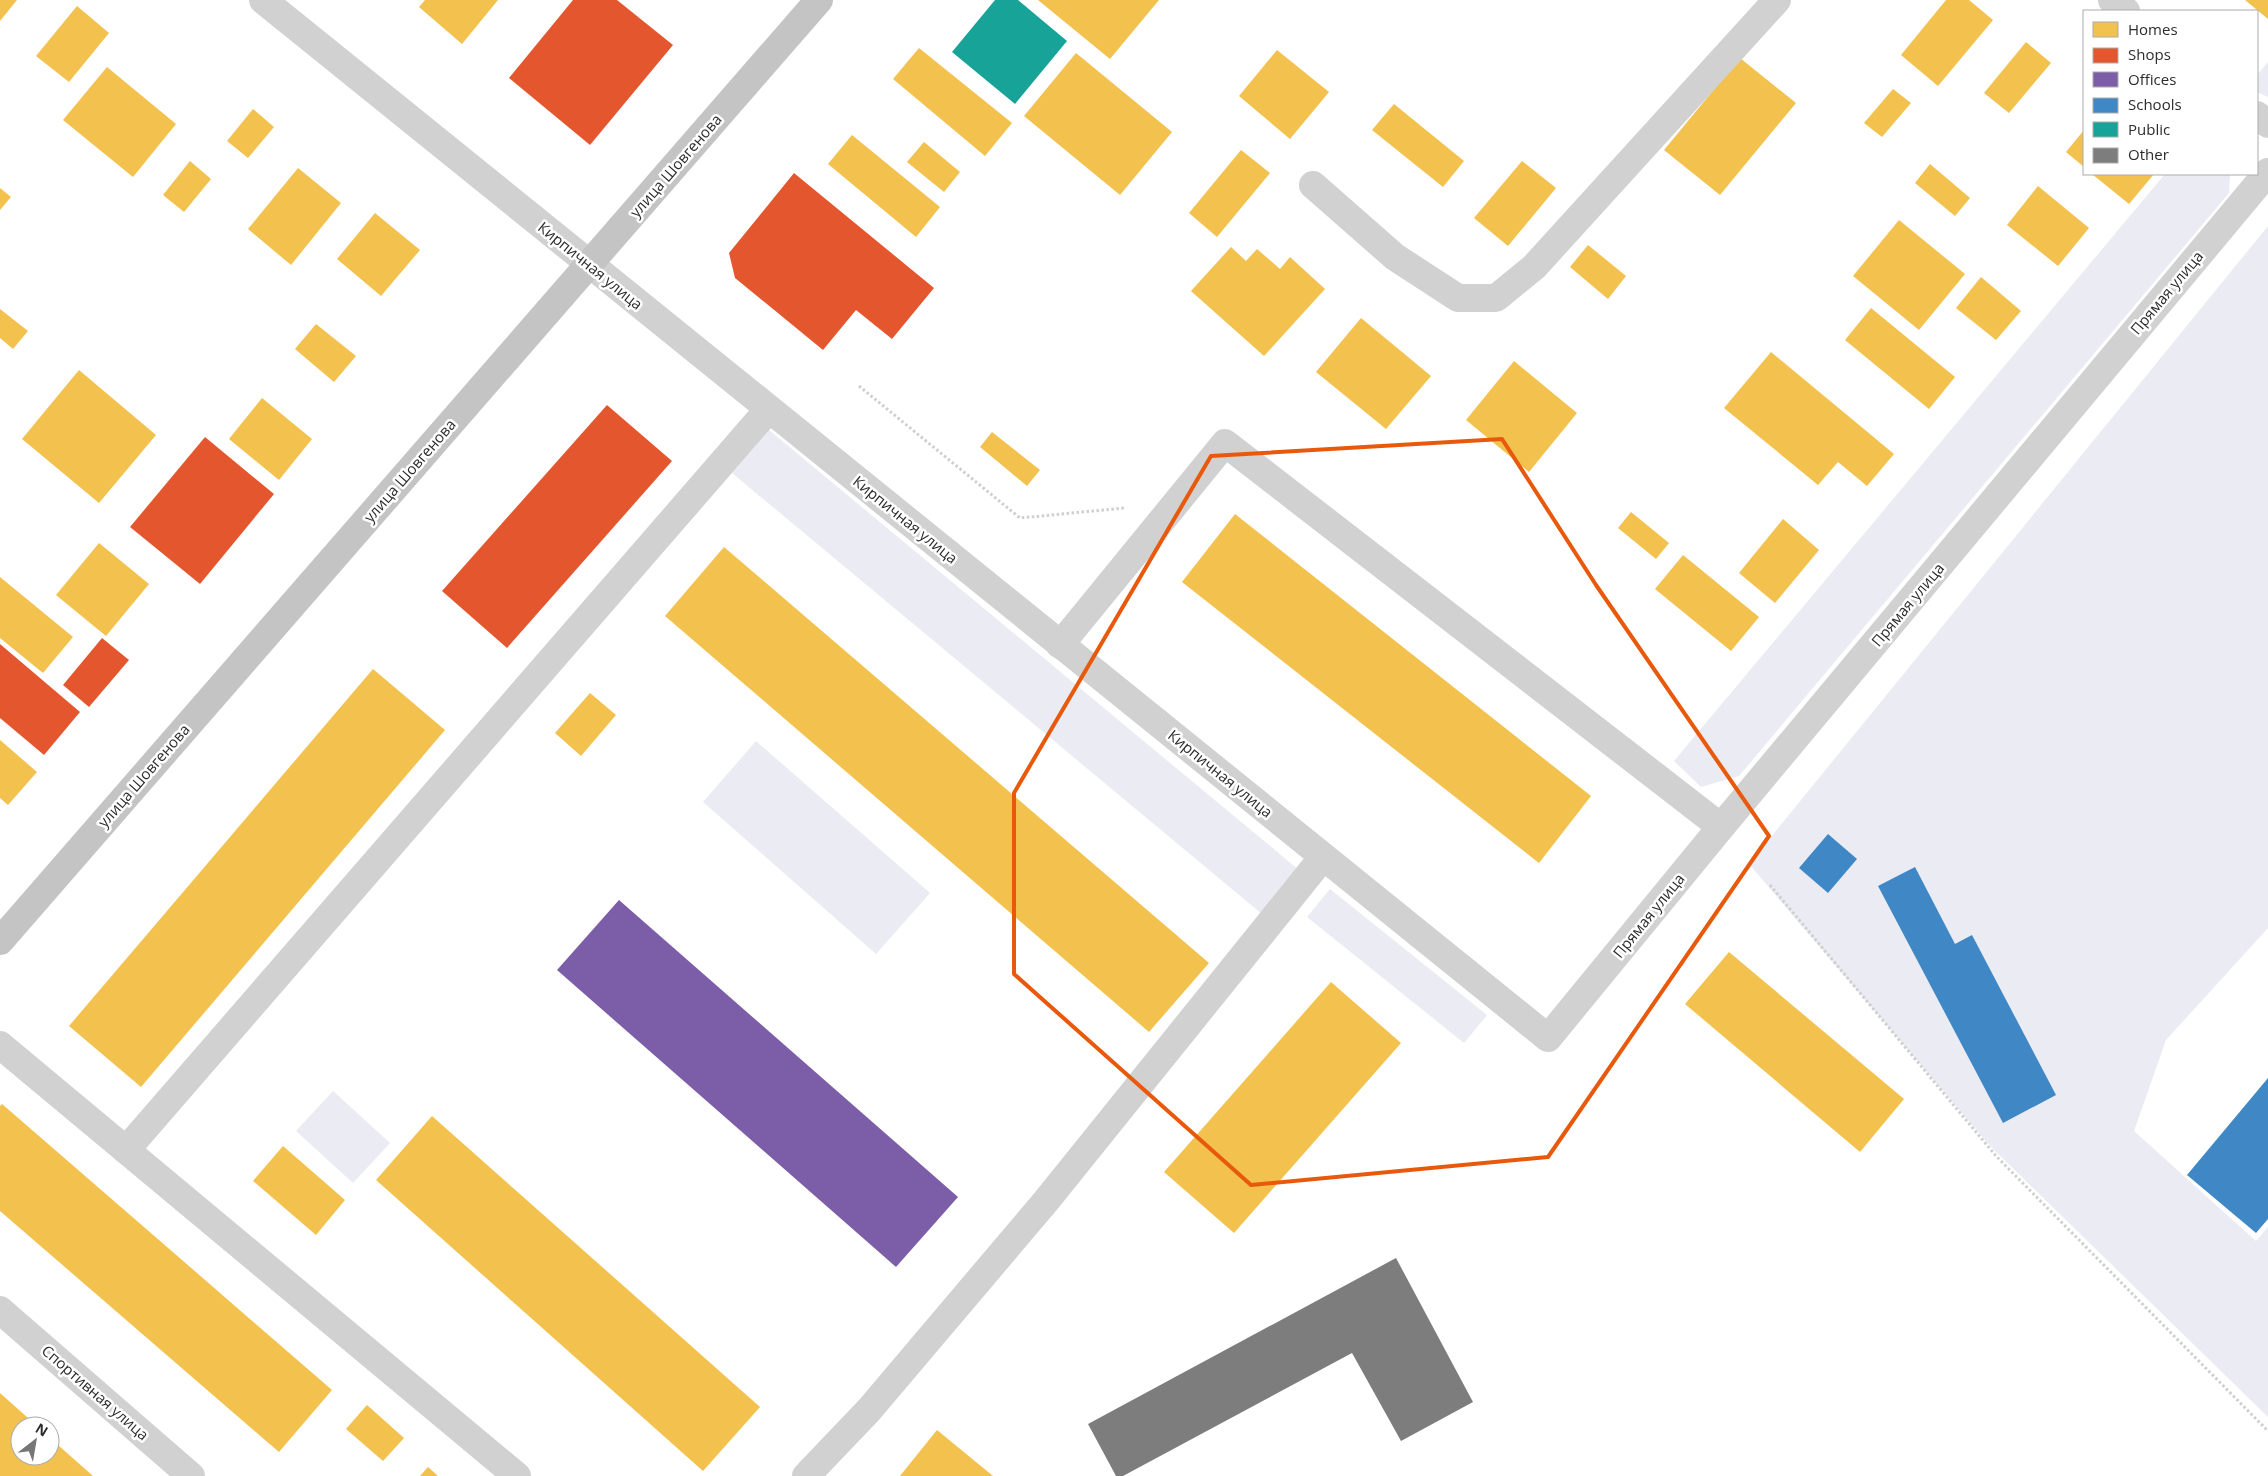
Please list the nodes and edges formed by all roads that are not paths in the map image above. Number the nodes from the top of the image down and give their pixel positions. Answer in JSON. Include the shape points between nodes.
{"nodes":[{"id":1,"x":263,"y":0,"type":"edge"},
{"id":2,"x":819,"y":0,"type":"edge"},
{"id":3,"x":1777,"y":0,"type":"edge"},
{"id":4,"x":2112,"y":0,"type":"edge"},
{"id":5,"x":2125,"y":10,"type":"edge"},
{"id":6,"x":2258,"y":116,"type":"edge"},
{"id":7,"x":2268,"y":124,"type":"edge"},
{"id":8,"x":2268,"y":172,"type":"edge"},
{"id":9,"x":1313,"y":185,"type":"dead end"},
{"id":10,"x":589,"y":266,"type":"junction"},
{"id":11,"x":768,"y":410,"type":"junction"},
{"id":12,"x":1060,"y":645,"type":"junction"},
{"id":13,"x":1721,"y":828,"type":"junction"},
{"id":14,"x":1323,"y":857,"type":"junction"},
{"id":15,"x":0,"y":941,"type":"edge"},
{"id":16,"x":1548,"y":1038,"type":"joint"},
{"id":17,"x":0,"y":1045,"type":"edge"},
{"id":18,"x":126,"y":1150,"type":"junction"},
{"id":19,"x":0,"y":1310,"type":"edge"},
{"id":20,"x":191,"y":1476,"type":"edge"},
{"id":21,"x":517,"y":1476,"type":"edge"},
{"id":22,"x":806,"y":1476,"type":"edge"}],
"edges":[{"from":1,"to":10,"type":"street","name":"Кирпичная улица"},
{"from":2,"to":10,"type":"main road","name":"улица Шовгенова"},
{"from":3,"to":9,"type":"street","via":[[1534,267],[1496,298],[1458,298],[1395,257]]},
{"from":4,"to":5,"type":"street"},
{"from":6,"to":7,"type":"street"},
{"from":8,"to":13,"type":"street","name":"Прямая улица"},
{"from":10,"to":11,"type":"street","name":"Кирпичная улица"},
{"from":10,"to":15,"type":"main road","name":"улица Шовгенова"},
{"from":11,"to":12,"type":"street","name":"Кирпичная улица"},
{"from":11,"to":18,"type":"street"},
{"from":12,"to":13,"type":"street","via":[[1225,443]]},
{"from":12,"to":14,"type":"street","name":"Кирпичная улица"},
{"from":13,"to":16,"type":"street","name":"Прямая улица"},
{"from":14,"to":16,"type":"street","name":"Кирпичная улица"},
{"from":14,"to":22,"type":"street","via":[[1033,1216],[869,1410]]},
{"from":17,"to":18,"type":"street"},
{"from":18,"to":21,"type":"street"},
{"from":19,"to":20,"type":"street","name":"Спортивная улица"}]}
